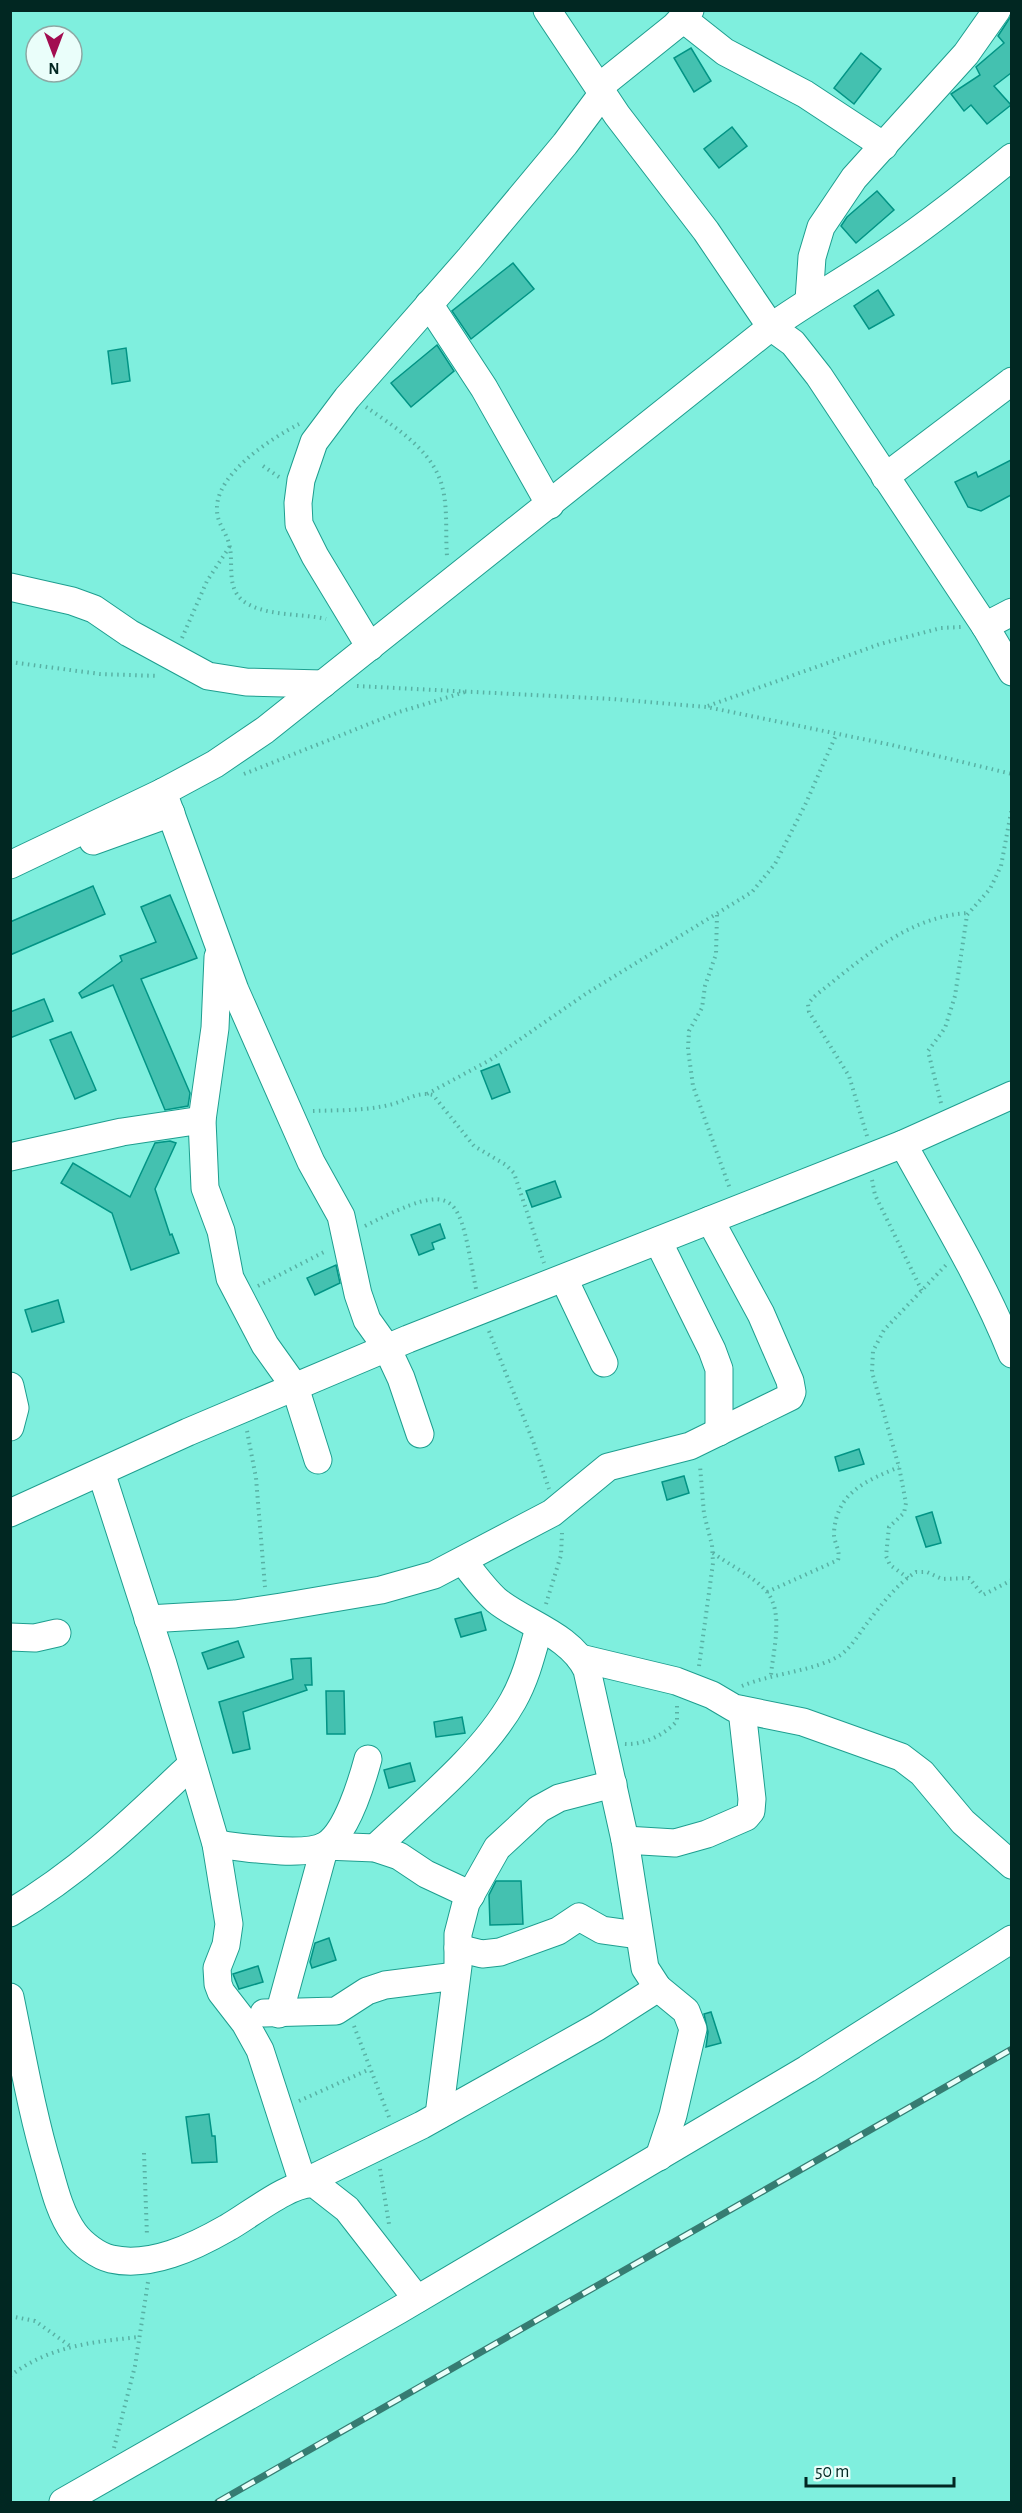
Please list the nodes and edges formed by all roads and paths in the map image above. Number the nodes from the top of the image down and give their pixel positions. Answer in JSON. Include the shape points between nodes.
{"nodes":[{"id":1,"x":547,"y":10,"type":"edge"},
{"id":2,"x":997,"y":10,"type":"edge"},
{"id":3,"x":686,"y":14,"type":"edge"},
{"id":4,"x":601,"y":90,"type":"junction"},
{"id":5,"x":884,"y":146,"type":"junction"},
{"id":6,"x":1011,"y":157,"type":"edge"},
{"id":7,"x":808,"y":300,"type":"junction"},
{"id":8,"x":429,"y":304,"type":"junction"},
{"id":9,"x":771,"y":327,"type":"junction"},
{"id":10,"x":1011,"y":381,"type":"edge"},
{"id":11,"x":356,"y":400,"type":"dead end"},
{"id":12,"x":306,"y":420,"type":"dead end"},
{"id":13,"x":885,"y":477,"type":"junction"},
{"id":14,"x":550,"y":505,"type":"junction"},
{"id":15,"x":230,"y":545,"type":"junction"},
{"id":16,"x":450,"y":584,"type":"junction"},
{"id":17,"x":10,"y":587,"type":"edge"},
{"id":18,"x":1011,"y":612,"type":"edge"},
{"id":19,"x":985,"y":626,"type":"junction"},
{"id":20,"x":364,"y":637,"type":"junction"},
{"id":21,"x":10,"y":662,"type":"edge"},
{"id":22,"x":168,"y":667,"type":"junction"},
{"id":23,"x":1011,"y":672,"type":"edge"},
{"id":24,"x":323,"y":684,"type":"junction"},
{"id":25,"x":469,"y":691,"type":"junction"},
{"id":26,"x":706,"y":707,"type":"junction"},
{"id":27,"x":836,"y":735,"type":"junction"},
{"id":28,"x":1011,"y":774,"type":"edge"},
{"id":29,"x":239,"y":776,"type":"dead end"},
{"id":30,"x":167,"y":803,"type":"junction"},
{"id":31,"x":1011,"y":807,"type":"edge"},
{"id":32,"x":10,"y":865,"type":"edge"},
{"id":33,"x":10,"y":882,"type":"edge"},
{"id":34,"x":968,"y":913,"type":"junction"},
{"id":35,"x":717,"y":914,"type":"junction"},
{"id":36,"x":219,"y":948,"type":"junction"},
{"id":37,"x":427,"y":1094,"type":"junction"},
{"id":38,"x":1011,"y":1095,"type":"edge"},
{"id":39,"x":291,"y":1112,"type":"junction"},
{"id":40,"x":202,"y":1120,"type":"junction"},
{"id":41,"x":946,"y":1124,"type":"junction"},
{"id":42,"x":903,"y":1144,"type":"junction"},
{"id":43,"x":10,"y":1157,"type":"edge"},
{"id":44,"x":870,"y":1157,"type":"junction"},
{"id":45,"x":736,"y":1210,"type":"junction"},
{"id":46,"x":710,"y":1220,"type":"junction"},
{"id":47,"x":347,"y":1238,"type":"junction"},
{"id":48,"x":658,"y":1240,"type":"junction"},
{"id":49,"x":962,"y":1250,"type":"junction"},
{"id":50,"x":557,"y":1281,"type":"junction"},
{"id":51,"x":922,"y":1291,"type":"junction"},
{"id":52,"x":239,"y":1294,"type":"junction"},
{"id":53,"x":480,"y":1310,"type":"junction"},
{"id":54,"x":387,"y":1348,"type":"junction"},
{"id":55,"x":1011,"y":1354,"type":"edge"},
{"id":56,"x":604,"y":1363,"type":"dead end"},
{"id":57,"x":10,"y":1386,"type":"edge"},
{"id":58,"x":295,"y":1387,"type":"junction"},
{"id":59,"x":237,"y":1412,"type":"junction"},
{"id":60,"x":10,"y":1427,"type":"edge"},
{"id":61,"x":420,"y":1434,"type":"dead end"},
{"id":62,"x":710,"y":1436,"type":"junction"},
{"id":63,"x":318,"y":1460,"type":"dead end"},
{"id":64,"x":899,"y":1467,"type":"junction"},
{"id":65,"x":101,"y":1472,"type":"junction"},
{"id":66,"x":558,"y":1509,"type":"junction"},
{"id":67,"x":10,"y":1513,"type":"edge"},
{"id":68,"x":713,"y":1553,"type":"junction"},
{"id":69,"x":463,"y":1561,"type":"junction"},
{"id":70,"x":908,"y":1578,"type":"junction"},
{"id":71,"x":1011,"y":1580,"type":"edge"},
{"id":72,"x":767,"y":1592,"type":"junction"},
{"id":73,"x":268,"y":1609,"type":"junction"},
{"id":74,"x":148,"y":1619,"type":"junction"},
{"id":75,"x":541,"y":1621,"type":"junction"},
{"id":76,"x":57,"y":1633,"type":"dead end"},
{"id":77,"x":10,"y":1638,"type":"edge"},
{"id":78,"x":580,"y":1658,"type":"junction"},
{"id":79,"x":771,"y":1675,"type":"junction"},
{"id":80,"x":686,"y":1685,"type":"junction"},
{"id":81,"x":731,"y":1705,"type":"junction"},
{"id":82,"x":602,"y":1732,"type":"junction"},
{"id":83,"x":368,"y":1759,"type":"dead end"},
{"id":84,"x":191,"y":1765,"type":"junction"},
{"id":85,"x":614,"y":1784,"type":"junction"},
{"id":86,"x":625,"y":1840,"type":"junction"},
{"id":87,"x":216,"y":1845,"type":"junction"},
{"id":88,"x":324,"y":1846,"type":"junction"},
{"id":89,"x":375,"y":1848,"type":"junction"},
{"id":90,"x":1011,"y":1865,"type":"edge"},
{"id":91,"x":471,"y":1895,"type":"junction"},
{"id":92,"x":10,"y":1913,"type":"edge"},
{"id":93,"x":638,"y":1935,"type":"junction"},
{"id":94,"x":1011,"y":1939,"type":"edge"},
{"id":95,"x":458,"y":1948,"type":"junction"},
{"id":96,"x":456,"y":1976,"type":"junction"},
{"id":97,"x":647,"y":1987,"type":"junction"},
{"id":98,"x":10,"y":1997,"type":"edge"},
{"id":99,"x":346,"y":2006,"type":"junction"},
{"id":100,"x":235,"y":2010,"type":"junction"},
{"id":101,"x":279,"y":2014,"type":"junction"},
{"id":102,"x":370,"y":2069,"type":"junction"},
{"id":103,"x":280,"y":2109,"type":"junction"},
{"id":104,"x":439,"y":2115,"type":"junction"},
{"id":105,"x":386,"y":2142,"type":"junction"},
{"id":106,"x":144,"y":2153,"type":"dead end"},
{"id":107,"x":658,"y":2157,"type":"junction"},
{"id":108,"x":303,"y":2184,"type":"junction"},
{"id":109,"x":390,"y":2229,"type":"dead end"},
{"id":110,"x":151,"y":2260,"type":"junction"},
{"id":111,"x":417,"y":2299,"type":"junction"},
{"id":112,"x":10,"y":2316,"type":"edge"},
{"id":113,"x":140,"y":2337,"type":"junction"},
{"id":114,"x":70,"y":2347,"type":"junction"},
{"id":115,"x":10,"y":2376,"type":"edge"},
{"id":116,"x":105,"y":2478,"type":"junction"},
{"id":117,"x":63,"y":2502,"type":"edge"}],
"edges":[{"from":1,"to":4,"type":"street"},
{"from":2,"to":5,"type":"street","via":[[966,54]]},
{"from":3,"to":4,"type":"street"},
{"from":3,"to":5,"type":"street","via":[[725,52],[805,94]]},
{"from":4,"to":8,"type":"street","via":[[565,144]]},
{"from":4,"to":9,"type":"street","via":[[706,231]]},
{"from":5,"to":7,"type":"street","via":[[854,178],[821,227],[812,257]]},
{"from":6,"to":7,"type":"street","via":[[887,252]]},
{"from":7,"to":9,"type":"street"},
{"from":8,"to":14,"type":"street","via":[[484,388]]},
{"from":8,"to":20,"type":"street","via":[[314,442],[301,480],[298,517],[302,534]]},
{"from":9,"to":13,"type":"street","via":[[793,343],[819,376]]},
{"from":9,"to":14,"type":"street"},
{"from":10,"to":13,"type":"street"},
{"from":11,"to":16,"type":"path","via":[[416,446],[439,476],[445,503]]},
{"from":12,"to":15,"type":"path","via":[[257,448],[230,478],[217,501],[217,511]]},
{"from":13,"to":19,"type":"street"},
{"from":14,"to":16,"type":"street"},
{"from":15,"to":20,"type":"path","via":[[232,584],[240,599],[249,605]]},
{"from":15,"to":22,"type":"path","via":[[192,610]]},
{"from":16,"to":20,"type":"street"},
{"from":17,"to":22,"type":"street","via":[[94,609]]},
{"from":18,"to":19,"type":"street"},
{"from":19,"to":23,"type":"street"},
{"from":19,"to":26,"type":"path","via":[[941,628],[880,644]]},
{"from":20,"to":24,"type":"street"},
{"from":21,"to":22,"type":"path","via":[[100,674]]},
{"from":22,"to":24,"type":"street","via":[[231,680]]},
{"from":24,"to":25,"type":"path"},
{"from":24,"to":30,"type":"street"},
{"from":25,"to":26,"type":"path"},
{"from":25,"to":29,"type":"path","via":[[399,712]]},
{"from":26,"to":27,"type":"path"},
{"from":27,"to":28,"type":"path"},
{"from":27,"to":35,"type":"path","via":[[771,871],[752,892]]},
{"from":30,"to":32,"type":"street"},
{"from":30,"to":33,"type":"street","via":[[58,854]]},
{"from":30,"to":36,"type":"street"},
{"from":31,"to":34,"type":"path","via":[[996,879]]},
{"from":34,"to":41,"type":"path","via":[[955,996],[945,1028],[928,1051]]},
{"from":34,"to":44,"type":"path","via":[[932,921],[884,941],[808,1004],[809,1012],[849,1076]]},
{"from":35,"to":37,"type":"path","via":[[587,993],[490,1060]]},
{"from":35,"to":45,"type":"path","via":[[716,954],[702,1008],[689,1031],[688,1049],[698,1100]]},
{"from":36,"to":39,"type":"street"},
{"from":36,"to":40,"type":"street","via":[[215,1028]]},
{"from":37,"to":39,"type":"path","via":[[365,1108]]},
{"from":37,"to":50,"type":"path","via":[[442,1104],[474,1146],[514,1173]]},
{"from":38,"to":41,"type":"street"},
{"from":39,"to":47,"type":"street","via":[[311,1162],[341,1216]]},
{"from":40,"to":43,"type":"street","via":[[123,1132]]},
{"from":40,"to":52,"type":"street","via":[[205,1188],[220,1231],[227,1271]]},
{"from":41,"to":42,"type":"street"},
{"from":42,"to":44,"type":"street"},
{"from":42,"to":49,"type":"street"},
{"from":44,"to":45,"type":"street"},
{"from":44,"to":51,"type":"path","via":[[875,1195]]},
{"from":45,"to":46,"type":"street"},
{"from":46,"to":48,"type":"street"},
{"from":46,"to":62,"type":"street","via":[[760,1314],[792,1392],[779,1404]]},
{"from":47,"to":52,"type":"path"},
{"from":47,"to":53,"type":"path","via":[[403,1207],[433,1198],[448,1200],[456,1208],[467,1241]]},
{"from":47,"to":54,"type":"street","via":[[367,1320]]},
{"from":48,"to":50,"type":"street"},
{"from":48,"to":62,"type":"street","via":[[719,1369]]},
{"from":49,"to":51,"type":"path"},
{"from":49,"to":55,"type":"street"},
{"from":50,"to":53,"type":"street"},
{"from":50,"to":56,"type":"street"},
{"from":51,"to":64,"type":"path","via":[[884,1330],[872,1357],[872,1372]]},
{"from":52,"to":58,"type":"street","via":[[265,1345]]},
{"from":53,"to":54,"type":"street"},
{"from":53,"to":66,"type":"path"},
{"from":54,"to":58,"type":"street"},
{"from":54,"to":61,"type":"street"},
{"from":57,"to":60,"type":"street","via":[[15,1408]]},
{"from":58,"to":59,"type":"street"},
{"from":58,"to":63,"type":"street"},
{"from":59,"to":65,"type":"street"},
{"from":59,"to":73,"type":"path","via":[[252,1448]]},
{"from":62,"to":66,"type":"street","via":[[608,1467]]},
{"from":62,"to":68,"type":"path","via":[[701,1486]]},
{"from":64,"to":70,"type":"path","via":[[906,1508],[889,1527],[886,1556],[890,1565]]},
{"from":64,"to":72,"type":"path","via":[[866,1481],[846,1496],[834,1532],[838,1560]]},
{"from":65,"to":67,"type":"street"},
{"from":65,"to":74,"type":"street"},
{"from":66,"to":69,"type":"street"},
{"from":66,"to":75,"type":"path","via":[[562,1547]]},
{"from":68,"to":72,"type":"path"},
{"from":68,"to":80,"type":"path"},
{"from":69,"to":73,"type":"street","via":[[434,1575],[381,1590]]},
{"from":69,"to":75,"type":"street","via":[[497,1600]]},
{"from":70,"to":71,"type":"path","via":[[920,1571],[942,1578],[966,1576],[983,1594]]},
{"from":70,"to":79,"type":"path","via":[[840,1656]]},
{"from":72,"to":79,"type":"path","via":[[775,1612]]},
{"from":73,"to":74,"type":"street"},
{"from":74,"to":84,"type":"street"},
{"from":75,"to":78,"type":"street"},
{"from":75,"to":89,"type":"street","via":[[523,1681],[500,1720],[480,1745]]},
{"from":76,"to":77,"type":"street"},
{"from":78,"to":80,"type":"street"},
{"from":78,"to":82,"type":"street","via":[[595,1693]]},
{"from":79,"to":81,"type":"path","via":[[732,1690]]},
{"from":80,"to":81,"type":"street"},
{"from":80,"to":82,"type":"path","via":[[678,1719],[669,1728],[636,1744],[621,1743]]},
{"from":81,"to":86,"type":"street","via":[[752,1799],[748,1816],[675,1844]]},
{"from":81,"to":90,"type":"street","via":[[803,1722],[901,1757],[922,1773],[963,1822]]},
{"from":82,"to":85,"type":"street"},
{"from":83,"to":88,"type":"street","via":[[353,1805]]},
{"from":84,"to":87,"type":"street"},
{"from":84,"to":92,"type":"street","via":[[99,1852],[45,1893]]},
{"from":85,"to":86,"type":"street"},
{"from":85,"to":91,"type":"street","via":[[559,1798],[539,1809],[497,1848]]},
{"from":86,"to":93,"type":"street"},
{"from":87,"to":88,"type":"street","via":[[288,1851]]},
{"from":87,"to":100,"type":"street","via":[[229,1924],[217,1976],[221,1992]]},
{"from":88,"to":89,"type":"street"},
{"from":88,"to":101,"type":"street"},
{"from":89,"to":91,"type":"street","via":[[399,1856]]},
{"from":91,"to":95,"type":"street","via":[[462,1915]]},
{"from":93,"to":95,"type":"street","via":[[602,1930],[579,1917],[558,1931],[500,1952],[482,1954]]},
{"from":93,"to":97,"type":"street"},
{"from":94,"to":107,"type":"street","via":[[807,2069]]},
{"from":95,"to":96,"type":"street"},
{"from":96,"to":99,"type":"street","via":[[385,1985],[367,1991]]},
{"from":96,"to":104,"type":"street"},
{"from":97,"to":104,"type":"street","via":[[597,2027]]},
{"from":97,"to":107,"type":"street","via":[[686,2011],[693,2029],[673,2115]]},
{"from":98,"to":110,"type":"street","via":[[44,2152],[69,2227],[88,2247],[109,2259]]},
{"from":99,"to":101,"type":"street","via":[[329,2012]]},
{"from":99,"to":102,"type":"path"},
{"from":100,"to":101,"type":"street"},
{"from":100,"to":103,"type":"street","via":[[260,2050]]},
{"from":102,"to":103,"type":"path"},
{"from":102,"to":105,"type":"path"},
{"from":103,"to":108,"type":"street"},
{"from":104,"to":105,"type":"street"},
{"from":105,"to":108,"type":"street"},
{"from":105,"to":109,"type":"path"},
{"from":106,"to":110,"type":"path","via":[[144,2220]]},
{"from":107,"to":111,"type":"street"},
{"from":108,"to":110,"type":"street","via":[[225,2229]]},
{"from":108,"to":111,"type":"street","via":[[321,2187],[346,2209]]},
{"from":110,"to":113,"type":"path"},
{"from":111,"to":116,"type":"street"},
{"from":112,"to":114,"type":"path","via":[[35,2321]]},
{"from":113,"to":114,"type":"path"},
{"from":113,"to":116,"type":"path"},
{"from":114,"to":115,"type":"path","via":[[52,2351]]},
{"from":116,"to":117,"type":"street"}]}
